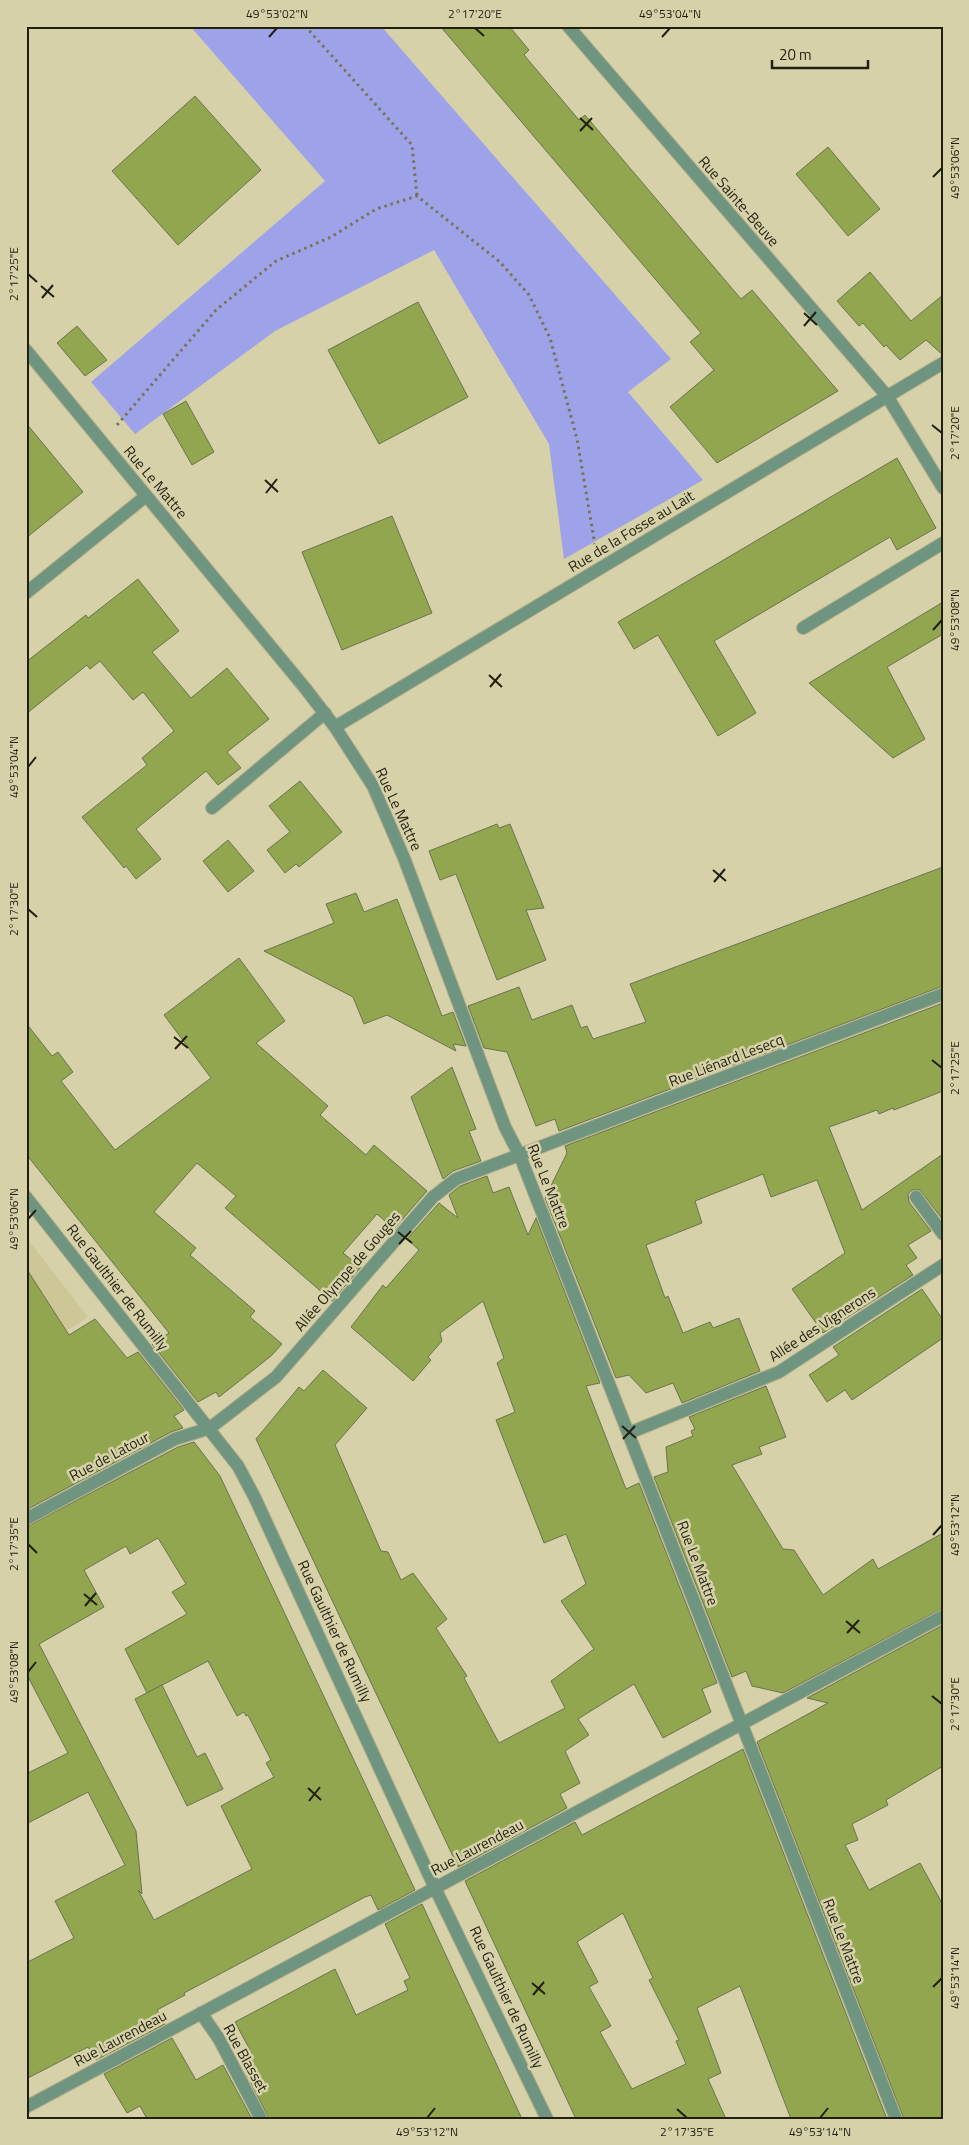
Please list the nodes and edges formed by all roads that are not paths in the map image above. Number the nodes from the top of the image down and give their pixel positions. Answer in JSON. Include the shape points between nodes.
{"nodes":[{"id":1,"x":568,"y":26,"type":"edge"},
{"id":2,"x":26,"y":350,"type":"edge"},
{"id":3,"x":943,"y":363,"type":"edge"},
{"id":4,"x":886,"y":396,"type":"junction"},
{"id":5,"x":943,"y":488,"type":"edge"},
{"id":6,"x":146,"y":496,"type":"junction"},
{"id":7,"x":943,"y":543,"type":"edge"},
{"id":8,"x":26,"y":594,"type":"edge"},
{"id":9,"x":803,"y":628,"type":"dead end"},
{"id":10,"x":325,"y":713,"type":"junction"},
{"id":11,"x":336,"y":726,"type":"junction"},
{"id":12,"x":212,"y":808,"type":"dead end"},
{"id":13,"x":943,"y":994,"type":"edge"},
{"id":14,"x":520,"y":1156,"type":"junction"},
{"id":15,"x":26,"y":1197,"type":"edge"},
{"id":16,"x":916,"y":1197,"type":"dead end"},
{"id":17,"x":943,"y":1234,"type":"edge"},
{"id":18,"x":943,"y":1265,"type":"edge"},
{"id":19,"x":210,"y":1428,"type":"junction"},
{"id":20,"x":629,"y":1433,"type":"junction"},
{"id":21,"x":26,"y":1518,"type":"edge"},
{"id":22,"x":943,"y":1616,"type":"edge"},
{"id":23,"x":743,"y":1724,"type":"junction"},
{"id":24,"x":435,"y":1888,"type":"junction"},
{"id":25,"x":201,"y":2013,"type":"junction"},
{"id":26,"x":26,"y":2107,"type":"edge"},
{"id":27,"x":261,"y":2119,"type":"edge"},
{"id":28,"x":546,"y":2119,"type":"edge"},
{"id":29,"x":896,"y":2119,"type":"edge"}],
"edges":[{"from":1,"to":4,"type":"street","name":"Rue Sainte-Beuve"},
{"from":2,"to":6,"type":"street","name":"Rue Le Mattre"},
{"from":3,"to":4,"type":"street","name":"Rue de la Fosse au Lait"},
{"from":4,"to":5,"type":"street","name":"Rue Sainte-Beuve"},
{"from":4,"to":11,"type":"street","name":"Rue de la Fosse au Lait"},
{"from":6,"to":8,"type":"street"},
{"from":6,"to":10,"type":"street","name":"Rue Le Mattre"},
{"from":7,"to":9,"type":"street"},
{"from":10,"to":11,"type":"street","name":"Rue Le Mattre"},
{"from":10,"to":12,"type":"street"},
{"from":11,"to":14,"type":"street","name":"Rue Le Mattre","via":[[381,804],[505,1127]]},
{"from":13,"to":14,"type":"street","name":"Rue Liénard Lesecq"},
{"from":14,"to":19,"type":"street","name":"Allée Olympe de Gouges","via":[[456,1179],[434,1197],[276,1377]]},
{"from":14,"to":20,"type":"street","name":"Rue Le Mattre"},
{"from":15,"to":19,"type":"street","name":"Rue Gaulthier de Rumilly"},
{"from":16,"to":17,"type":"street"},
{"from":18,"to":20,"type":"street","name":"Allée des Vignerons","via":[[779,1372]]},
{"from":19,"to":21,"type":"street","name":"Rue de Latour","via":[[175,1439]]},
{"from":19,"to":24,"type":"street","name":"Rue Gaulthier de Rumilly","via":[[238,1466],[255,1498]]},
{"from":20,"to":23,"type":"street","name":"Rue Le Mattre"},
{"from":22,"to":23,"type":"street","name":"Rue Laurendeau"},
{"from":23,"to":24,"type":"street","name":"Rue Laurendeau"},
{"from":23,"to":29,"type":"street","name":"Rue Le Mattre"},
{"from":24,"to":25,"type":"street","name":"Rue Laurendeau"},
{"from":24,"to":28,"type":"street","name":"Rue Gaulthier de Rumilly"},
{"from":25,"to":26,"type":"street","name":"Rue Laurendeau"},
{"from":25,"to":27,"type":"street","name":"Rue Blasset","via":[[219,2039]]}]}
